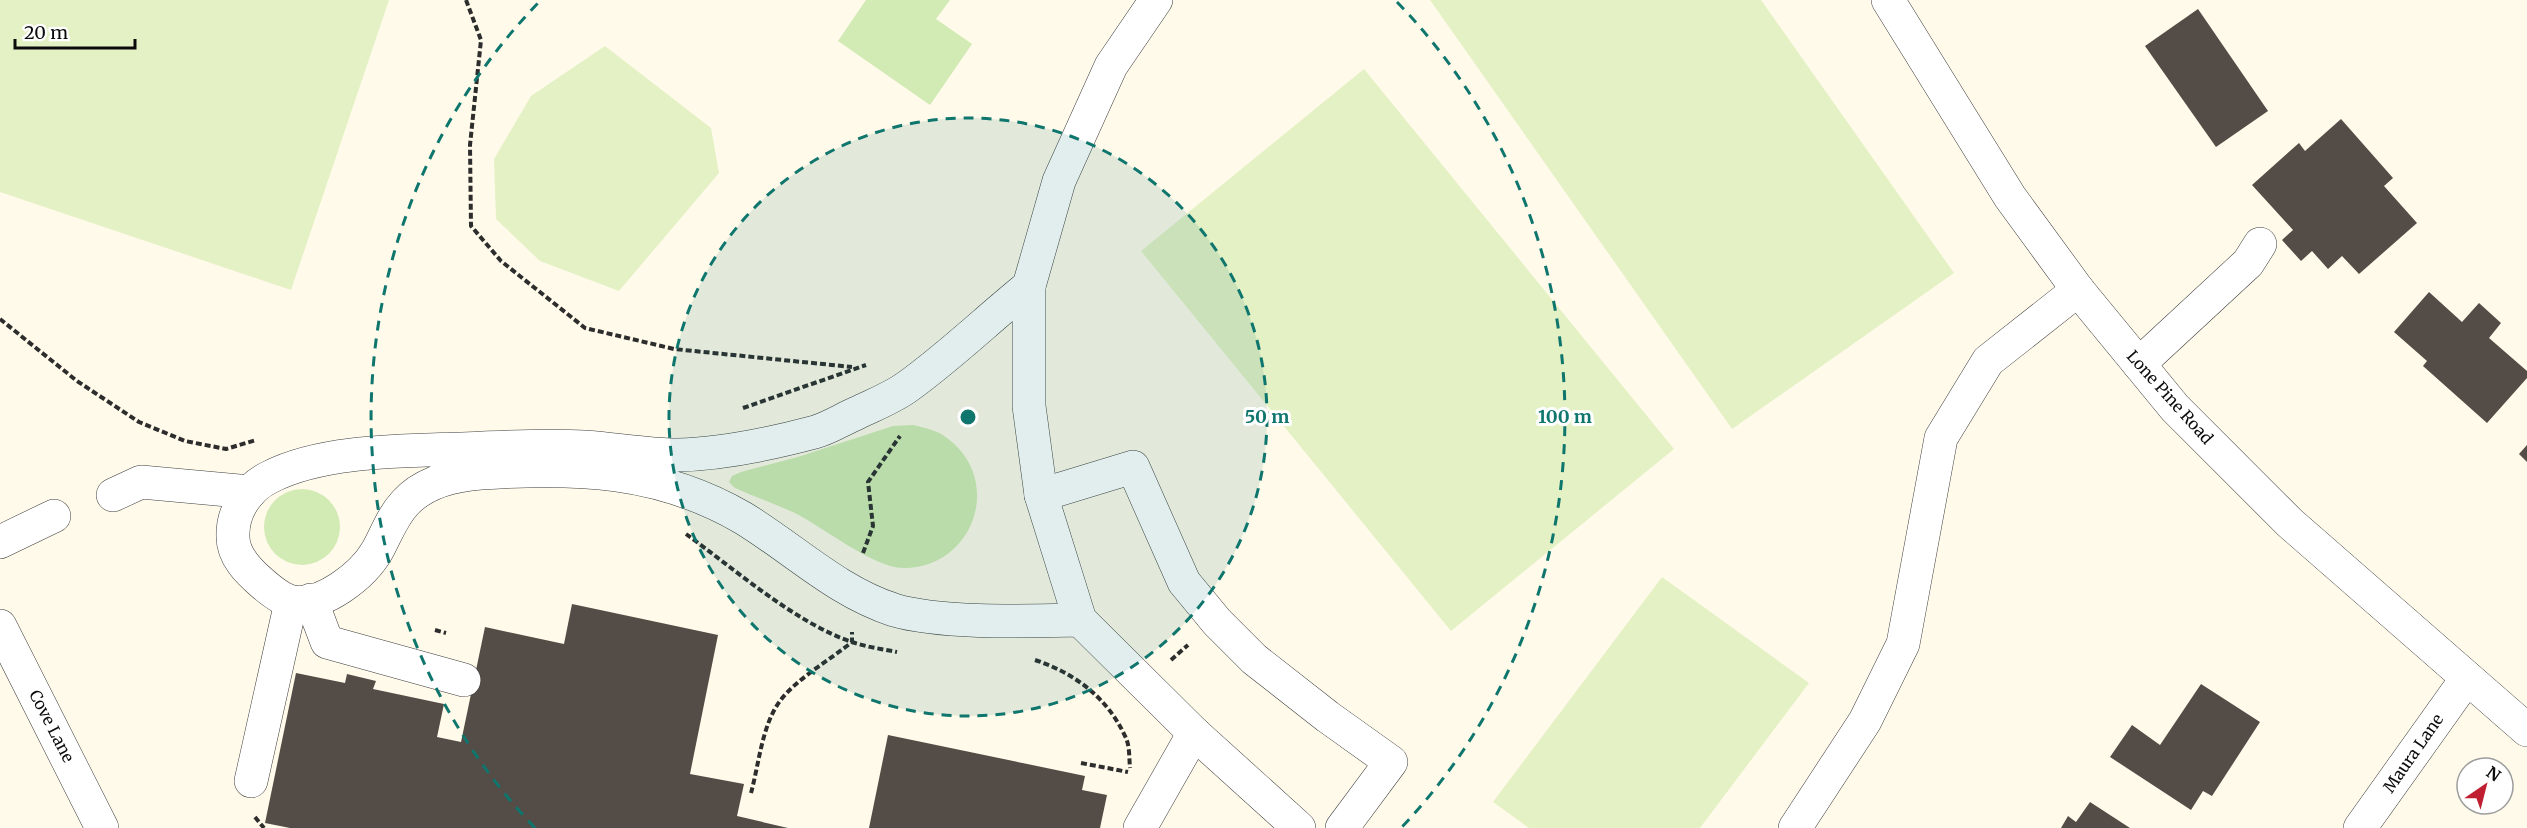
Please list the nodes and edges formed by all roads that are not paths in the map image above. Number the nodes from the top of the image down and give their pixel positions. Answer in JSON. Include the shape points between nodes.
{"nodes":[{"id":1,"x":1156,"y":0,"type":"edge"},
{"id":2,"x":1888,"y":0,"type":"edge"},
{"id":3,"x":2260,"y":244,"type":"dead end"},
{"id":4,"x":1029,"y":286,"type":"junction"},
{"id":5,"x":2078,"y":290,"type":"junction"},
{"id":6,"x":2139,"y":364,"type":"junction"},
{"id":7,"x":250,"y":492,"type":"junction"},
{"id":8,"x":113,"y":495,"type":"dead end"},
{"id":9,"x":1041,"y":495,"type":"junction"},
{"id":10,"x":54,"y":516,"type":"dead end"},
{"id":11,"x":0,"y":542,"type":"edge"},
{"id":12,"x":301,"y":601,"type":"junction"},
{"id":13,"x":1080,"y":620,"type":"junction"},
{"id":14,"x":0,"y":626,"type":"edge"},
{"id":15,"x":2466,"y":678,"type":"junction"},
{"id":16,"x":464,"y":680,"type":"dead end"},
{"id":17,"x":2527,"y":730,"type":"edge"},
{"id":18,"x":1194,"y":733,"type":"junction"},
{"id":19,"x":251,"y":781,"type":"dead end"},
{"id":20,"x":102,"y":828,"type":"edge"},
{"id":21,"x":1140,"y":828,"type":"edge"},
{"id":22,"x":1299,"y":828,"type":"edge"},
{"id":23,"x":1342,"y":828,"type":"edge"},
{"id":24,"x":1795,"y":828,"type":"edge"},
{"id":25,"x":2360,"y":828,"type":"edge"}],
"edges":[{"from":1,"to":4,"type":"street","via":[[1111,66],[1059,181]]},
{"from":2,"to":5,"type":"street","name":"Lone Pine Road","via":[[2010,197]]},
{"from":3,"to":6,"type":"street","via":[[2248,263]]},
{"from":4,"to":7,"type":"street","via":[[904,389],[820,431],[740,449],[676,455],[581,447],[382,452],[301,465],[269,477]]},
{"from":4,"to":9,"type":"street","via":[[1029,406]]},
{"from":5,"to":6,"type":"street","name":"Lone Pine Road"},
{"from":5,"to":24,"type":"street","via":[[1989,361],[1941,438],[1904,644],[1865,721]]},
{"from":6,"to":15,"type":"street","name":"Lone Pine Road","via":[[2175,408],[2290,523]]},
{"from":7,"to":8,"type":"street","via":[[141,482]]},
{"from":7,"to":12,"type":"street","via":[[236,517],[232,541],[244,567],[267,588]]},
{"from":9,"to":13,"type":"street"},
{"from":9,"to":23,"type":"street","via":[[1133,467],[1184,582],[1217,622],[1264,667],[1391,762]]},
{"from":10,"to":11,"type":"street"},
{"from":12,"to":13,"type":"street","via":[[325,596],[351,582],[375,555],[406,501],[439,480],[478,473],[593,472],[658,481],[701,497],[744,519],[854,595],[899,612],[943,617]]},
{"from":12,"to":16,"type":"street","via":[[327,642]]},
{"from":12,"to":19,"type":"street"},
{"from":13,"to":18,"type":"street"},
{"from":14,"to":20,"type":"street","name":"Cove Lane"},
{"from":15,"to":17,"type":"street","name":"Lone Pine Road"},
{"from":15,"to":25,"type":"street","name":"Maura Lane"},
{"from":18,"to":21,"type":"street"},
{"from":18,"to":22,"type":"street"}]}
